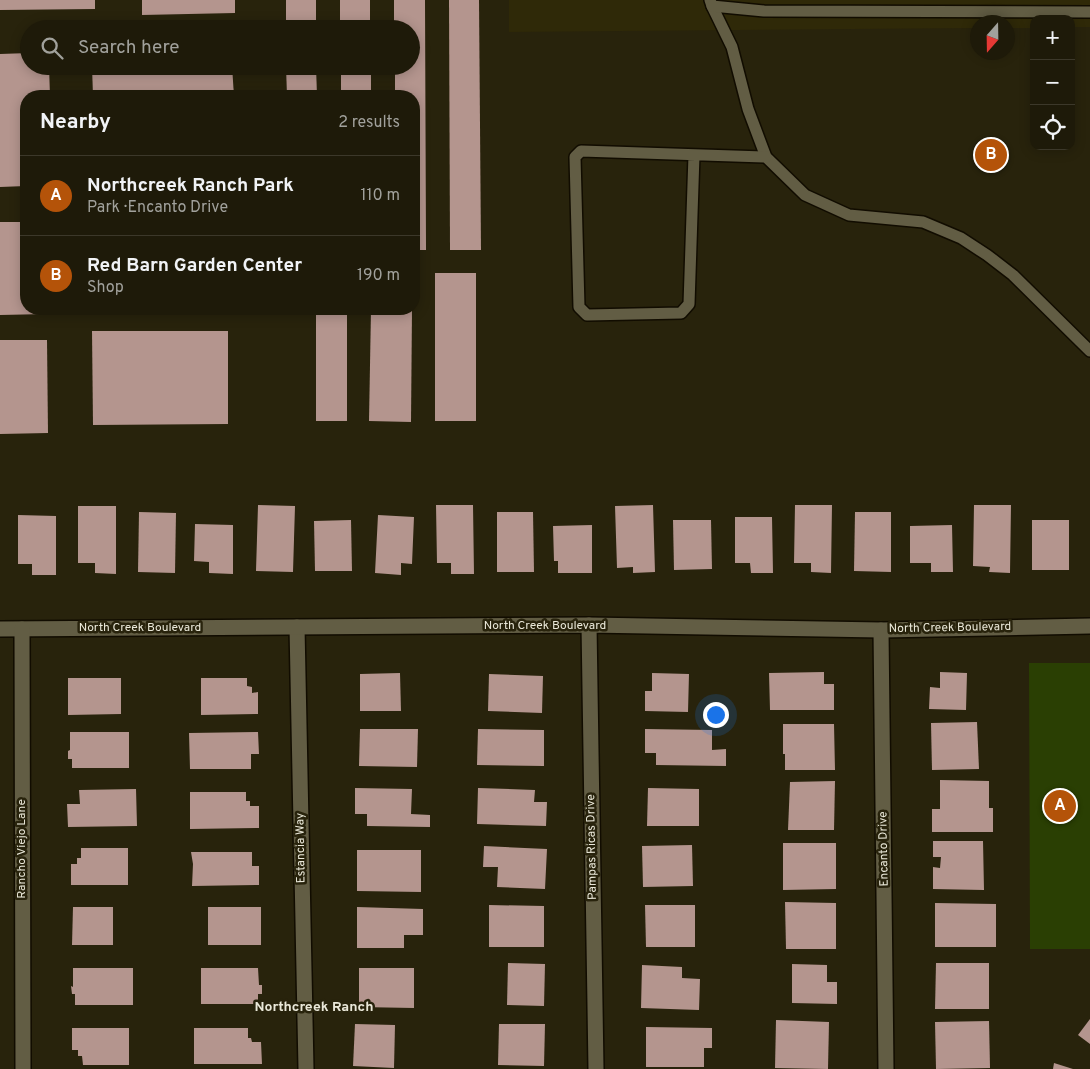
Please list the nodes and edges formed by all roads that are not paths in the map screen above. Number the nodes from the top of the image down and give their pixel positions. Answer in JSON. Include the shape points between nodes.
{"nodes":[{"id":1,"x":711,"y":3,"type":"edge"},
{"id":2,"x":765,"y":5,"type":"edge"},
{"id":3,"x":1090,"y":12,"type":"edge"},
{"id":4,"x":694,"y":155,"type":"junction"},
{"id":5,"x":766,"y":157,"type":"junction"},
{"id":6,"x":1090,"y":351,"type":"edge"},
{"id":7,"x":589,"y":625,"type":"junction"},
{"id":8,"x":1090,"y":626,"type":"edge"},
{"id":9,"x":297,"y":627,"type":"junction"},
{"id":10,"x":0,"y":629,"type":"edge"},
{"id":11,"x":22,"y":629,"type":"junction"},
{"id":12,"x":881,"y":630,"type":"junction"},
{"id":13,"x":23,"y":1069,"type":"edge"},
{"id":14,"x":306,"y":1069,"type":"edge"},
{"id":15,"x":596,"y":1069,"type":"edge"},
{"id":16,"x":886,"y":1069,"type":"edge"}],
"edges":[{"from":1,"to":2,"type":"lane"},
{"from":1,"to":5,"type":"lane","via":[[732,47],[748,109]]},
{"from":2,"to":3,"type":"lane"},
{"from":4,"to":4,"type":"lane","via":[[581,152],[575,157],[579,307],[586,315],[681,313],[689,304]]},
{"from":4,"to":5,"type":"lane"},
{"from":5,"to":6,"type":"lane","via":[[805,195],[849,214],[922,222],[961,238],[1013,275]]},
{"from":7,"to":9,"type":"street","name":"North Creek Boulevard"},
{"from":7,"to":12,"type":"street","name":"North Creek Boulevard"},
{"from":7,"to":15,"type":"street","name":"Pampas Ricas Drive"},
{"from":8,"to":12,"type":"street","name":"North Creek Boulevard"},
{"from":9,"to":11,"type":"street","name":"North Creek Boulevard"},
{"from":9,"to":14,"type":"street","name":"Estancia Way"},
{"from":10,"to":11,"type":"street","name":"North Creek Boulevard"},
{"from":11,"to":13,"type":"street","name":"Rancho Viejo Lane"},
{"from":12,"to":16,"type":"street","name":"Encanto Drive"}]}
